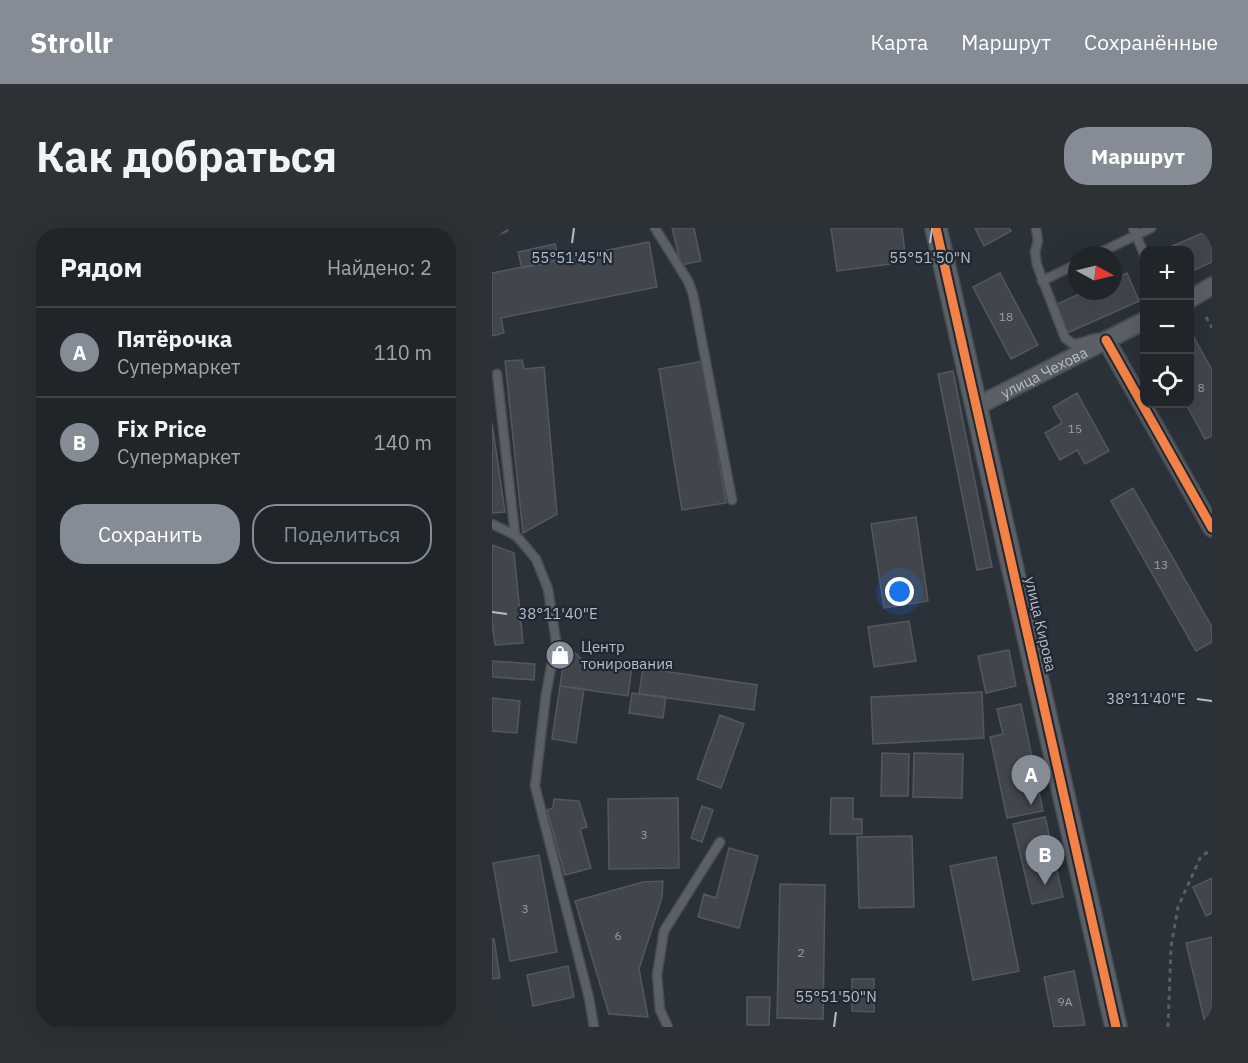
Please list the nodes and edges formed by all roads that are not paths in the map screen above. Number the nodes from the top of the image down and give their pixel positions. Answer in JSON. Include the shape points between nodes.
{"nodes":[{"id":1,"x":504,"y":228,"type":"edge"},
{"id":2,"x":655,"y":228,"type":"edge"},
{"id":3,"x":936,"y":228,"type":"edge"},
{"id":4,"x":1036,"y":228,"type":"edge"},
{"id":5,"x":1150,"y":228,"type":"edge"},
{"id":6,"x":492,"y":232,"type":"edge"},
{"id":7,"x":1134,"y":232,"type":"edge"},
{"id":8,"x":1110,"y":246,"type":"edge"},
{"id":9,"x":1140,"y":246,"type":"edge"},
{"id":10,"x":1068,"y":268,"type":"edge"},
{"id":11,"x":1042,"y":281,"type":"junction"},
{"id":12,"x":1212,"y":286,"type":"edge"},
{"id":13,"x":1194,"y":297,"type":"edge"},
{"id":14,"x":1140,"y":323,"type":"edge"},
{"id":15,"x":1106,"y":340,"type":"junction"},
{"id":16,"x":497,"y":374,"type":"dead end"},
{"id":17,"x":977,"y":406,"type":"junction"},
{"id":18,"x":732,"y":500,"type":"dead end"},
{"id":19,"x":492,"y":524,"type":"edge"},
{"id":20,"x":1212,"y":528,"type":"edge"},
{"id":21,"x":515,"y":535,"type":"junction"},
{"id":22,"x":720,"y":842,"type":"dead end"},
{"id":23,"x":594,"y":1027,"type":"edge"},
{"id":24,"x":668,"y":1027,"type":"edge"},
{"id":25,"x":1116,"y":1027,"type":"edge"}],
"edges":[{"from":1,"to":6,"type":"lane"},
{"from":2,"to":18,"type":"lane","via":[[693,294]]},
{"from":3,"to":17,"type":"street","name":"улица Кирова"},
{"from":4,"to":11,"type":"lane","via":[[1035,252]]},
{"from":5,"to":7,"type":"lane"},
{"from":7,"to":8,"type":"lane"},
{"from":7,"to":9,"type":"lane"},
{"from":10,"to":11,"type":"lane"},
{"from":11,"to":15,"type":"lane","via":[[1065,338],[1073,344],[1098,337]]},
{"from":12,"to":13,"type":"street"},
{"from":14,"to":15,"type":"street","name":"улица Чехова"},
{"from":15,"to":17,"type":"street","name":"улица Чехова"},
{"from":15,"to":20,"type":"street"},
{"from":16,"to":21,"type":"lane"},
{"from":17,"to":25,"type":"street","name":"улица Кирова"},
{"from":19,"to":21,"type":"lane"},
{"from":21,"to":23,"type":"lane","via":[[536,559],[548,589],[556,641],[535,786]]},
{"from":22,"to":24,"type":"lane","via":[[664,931],[657,975],[660,1010]]}]}
